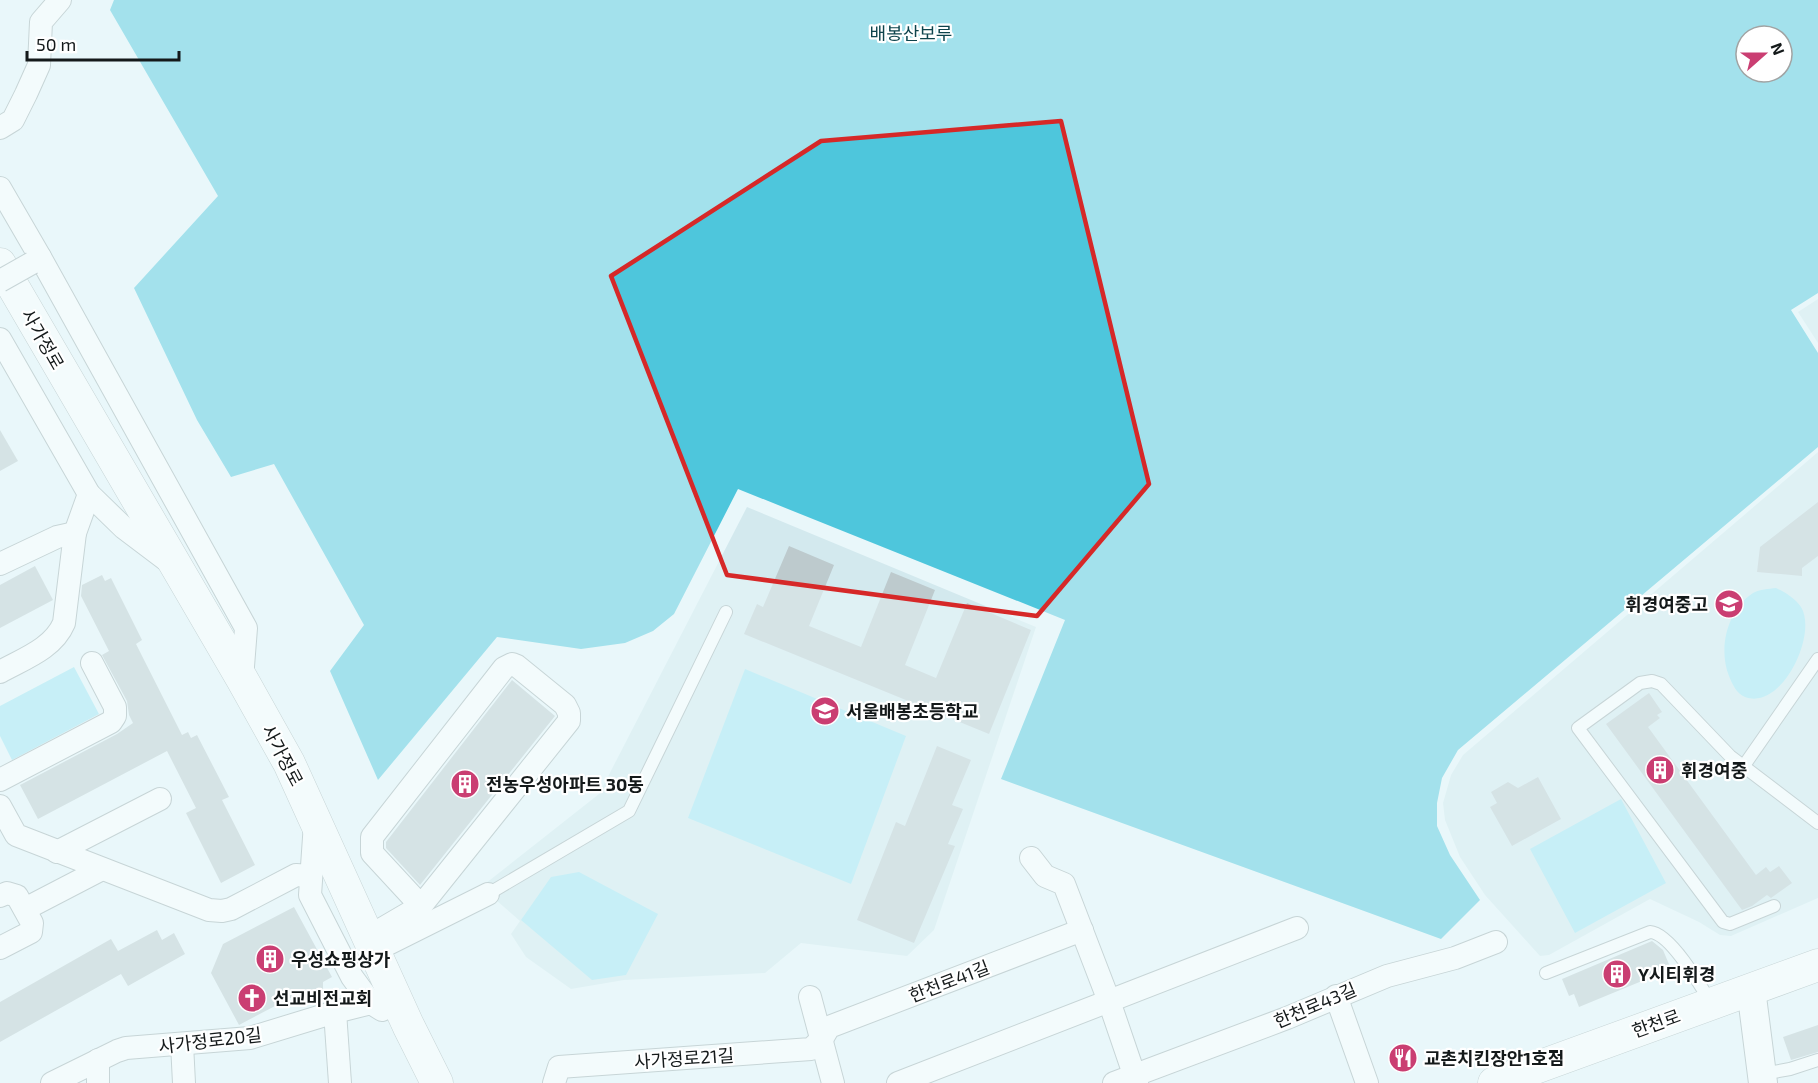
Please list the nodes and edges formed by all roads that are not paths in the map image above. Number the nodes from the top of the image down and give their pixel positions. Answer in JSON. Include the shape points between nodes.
{"nodes":[{"id":1,"x":60,"y":0,"type":"edge"},
{"id":2,"x":0,"y":128,"type":"edge"},
{"id":3,"x":0,"y":188,"type":"edge"},
{"id":4,"x":36,"y":260,"type":"junction"},
{"id":5,"x":0,"y":264,"type":"edge"},
{"id":6,"x":0,"y":281,"type":"edge"},
{"id":7,"x":0,"y":339,"type":"edge"},
{"id":8,"x":89,"y":494,"type":"junction"},
{"id":9,"x":75,"y":533,"type":"junction"},
{"id":10,"x":0,"y":564,"type":"edge"},
{"id":11,"x":177,"y":568,"type":"junction"},
{"id":12,"x":726,"y":612,"type":"dead end"},
{"id":13,"x":1818,"y":659,"type":"edge"},
{"id":14,"x":92,"y":663,"type":"dead end"},
{"id":15,"x":0,"y":672,"type":"edge"},
{"id":16,"x":242,"y":679,"type":"junction"},
{"id":17,"x":1743,"y":767,"type":"junction"},
{"id":18,"x":0,"y":780,"type":"edge"},
{"id":19,"x":160,"y":799,"type":"dead end"},
{"id":20,"x":0,"y":806,"type":"edge"},
{"id":21,"x":315,"y":819,"type":"junction"},
{"id":22,"x":1818,"y":823,"type":"edge"},
{"id":23,"x":8,"y":839,"type":"edge"},
{"id":24,"x":57,"y":852,"type":"junction"},
{"id":25,"x":1031,"y":858,"type":"dead end"},
{"id":26,"x":102,"y":869,"type":"junction"},
{"id":27,"x":311,"y":876,"type":"junction"},
{"id":28,"x":488,"y":894,"type":"joint"},
{"id":29,"x":0,"y":896,"type":"edge"},
{"id":30,"x":421,"y":906,"type":"junction"},
{"id":31,"x":1774,"y":906,"type":"dead end"},
{"id":32,"x":25,"y":909,"type":"junction"},
{"id":33,"x":1297,"y":928,"type":"dead end"},
{"id":34,"x":1082,"y":930,"type":"junction"},
{"id":35,"x":1496,"y":942,"type":"dead end"},
{"id":36,"x":371,"y":944,"type":"junction"},
{"id":37,"x":0,"y":948,"type":"edge"},
{"id":38,"x":1818,"y":964,"type":"edge"},
{"id":39,"x":1546,"y":973,"type":"dead end"},
{"id":40,"x":1751,"y":989,"type":"junction"},
{"id":41,"x":1336,"y":996,"type":"junction"},
{"id":42,"x":810,"y":997,"type":"dead end"},
{"id":43,"x":1109,"y":1001,"type":"junction"},
{"id":44,"x":371,"y":1003,"type":"junction"},
{"id":45,"x":1712,"y":1003,"type":"junction"},
{"id":46,"x":335,"y":1012,"type":"junction"},
{"id":47,"x":408,"y":1025,"type":"junction"},
{"id":48,"x":822,"y":1039,"type":"junction"},
{"id":49,"x":182,"y":1044,"type":"junction"},
{"id":50,"x":98,"y":1060,"type":"junction"},
{"id":51,"x":1818,"y":1060,"type":"edge"},
{"id":52,"x":1763,"y":1079,"type":"edge"},
{"id":53,"x":1129,"y":1080,"type":"edge"},
{"id":54,"x":52,"y":1083,"type":"edge"},
{"id":55,"x":98,"y":1083,"type":"edge"},
{"id":56,"x":184,"y":1083,"type":"edge"},
{"id":57,"x":340,"y":1083,"type":"edge"},
{"id":58,"x":437,"y":1083,"type":"edge"},
{"id":59,"x":554,"y":1083,"type":"edge"},
{"id":60,"x":833,"y":1083,"type":"edge"},
{"id":61,"x":898,"y":1083,"type":"edge"},
{"id":62,"x":1367,"y":1083,"type":"edge"},
{"id":63,"x":1494,"y":1083,"type":"edge"}],
"edges":[{"from":1,"to":2,"type":"street","via":[[41,22],[39,65],[26,94],[13,120]]},
{"from":3,"to":4,"type":"street"},
{"from":4,"to":6,"type":"street","bridge":true},
{"from":4,"to":16,"type":"street","via":[[246,628]]},
{"from":5,"to":11,"type":"main road","name":"사가정로"},
{"from":7,"to":8,"type":"street","name":"사가정로"},
{"from":8,"to":9,"type":"street"},
{"from":8,"to":11,"type":"street","name":"사가정로","via":[[124,528]]},
{"from":9,"to":10,"type":"street","via":[[57,537]]},
{"from":9,"to":15,"type":"street","via":[[60,632],[48,645]]},
{"from":11,"to":16,"type":"main road","name":"사가정로"},
{"from":12,"to":28,"type":"lane","via":[[629,810]]},
{"from":13,"to":17,"type":"lane"},
{"from":14,"to":18,"type":"street","via":[[115,707],[111,722]]},
{"from":16,"to":21,"type":"main road","name":"사가정로"},
{"from":17,"to":22,"type":"lane"},
{"from":17,"to":31,"type":"lane","via":[[1661,684],[1652,681],[1640,683],[1578,728],[1723,922],[1730,924]]},
{"from":19,"to":24,"type":"street"},
{"from":20,"to":23,"type":"street"},
{"from":21,"to":27,"type":"street"},
{"from":21,"to":36,"type":"main road","name":"사가정로"},
{"from":23,"to":24,"type":"street"},
{"from":24,"to":26,"type":"street"},
{"from":25,"to":34,"type":"street","name":"한천로43길","via":[[1045,876],[1064,884]]},
{"from":26,"to":27,"type":"street","via":[[209,910],[222,911],[296,875]]},
{"from":26,"to":32,"type":"street"},
{"from":27,"to":44,"type":"street","via":[[310,896],[352,977]]},
{"from":28,"to":36,"type":"street"},
{"from":29,"to":32,"type":"street","via":[[12,893]]},
{"from":30,"to":30,"type":"street","via":[[569,721],[565,705],[512,664],[504,668],[372,837],[372,853]]},
{"from":30,"to":36,"type":"street"},
{"from":32,"to":37,"type":"street","via":[[32,923],[31,932]]},
{"from":33,"to":43,"type":"street"},
{"from":34,"to":43,"type":"street","name":"한천로43길"},
{"from":34,"to":48,"type":"street","name":"한천로41길","via":[[829,1026]]},
{"from":35,"to":41,"type":"street","name":"한천로43길"},
{"from":36,"to":47,"type":"main road","name":"사가정로"},
{"from":38,"to":40,"type":"main road","name":"한천로"},
{"from":39,"to":45,"type":"lane","via":[[1655,932],[1694,974]]},
{"from":40,"to":45,"type":"main road","name":"한천로"},
{"from":40,"to":52,"type":"street"},
{"from":41,"to":53,"type":"street","name":"한천로43길"},
{"from":41,"to":62,"type":"street"},
{"from":42,"to":48,"type":"street"},
{"from":43,"to":53,"type":"street","name":"한천로43길"},
{"from":43,"to":61,"type":"street"},
{"from":44,"to":46,"type":"street","name":"사가정로20길"},
{"from":44,"to":47,"type":"street"},
{"from":45,"to":63,"type":"main road","name":"한천로"},
{"from":46,"to":49,"type":"street","name":"사가정로20길","via":[[250,1038]]},
{"from":46,"to":57,"type":"street"},
{"from":47,"to":58,"type":"main road","name":"사가정로"},
{"from":48,"to":59,"type":"street","name":"사가정로21길","via":[[811,1049],[559,1067]]},
{"from":48,"to":60,"type":"street"},
{"from":49,"to":50,"type":"street","name":"사가정로20길","via":[[126,1048]]},
{"from":49,"to":56,"type":"street"},
{"from":50,"to":54,"type":"street","name":"사가정로20길"},
{"from":50,"to":55,"type":"street"},
{"from":51,"to":52,"type":"lane"}]}
